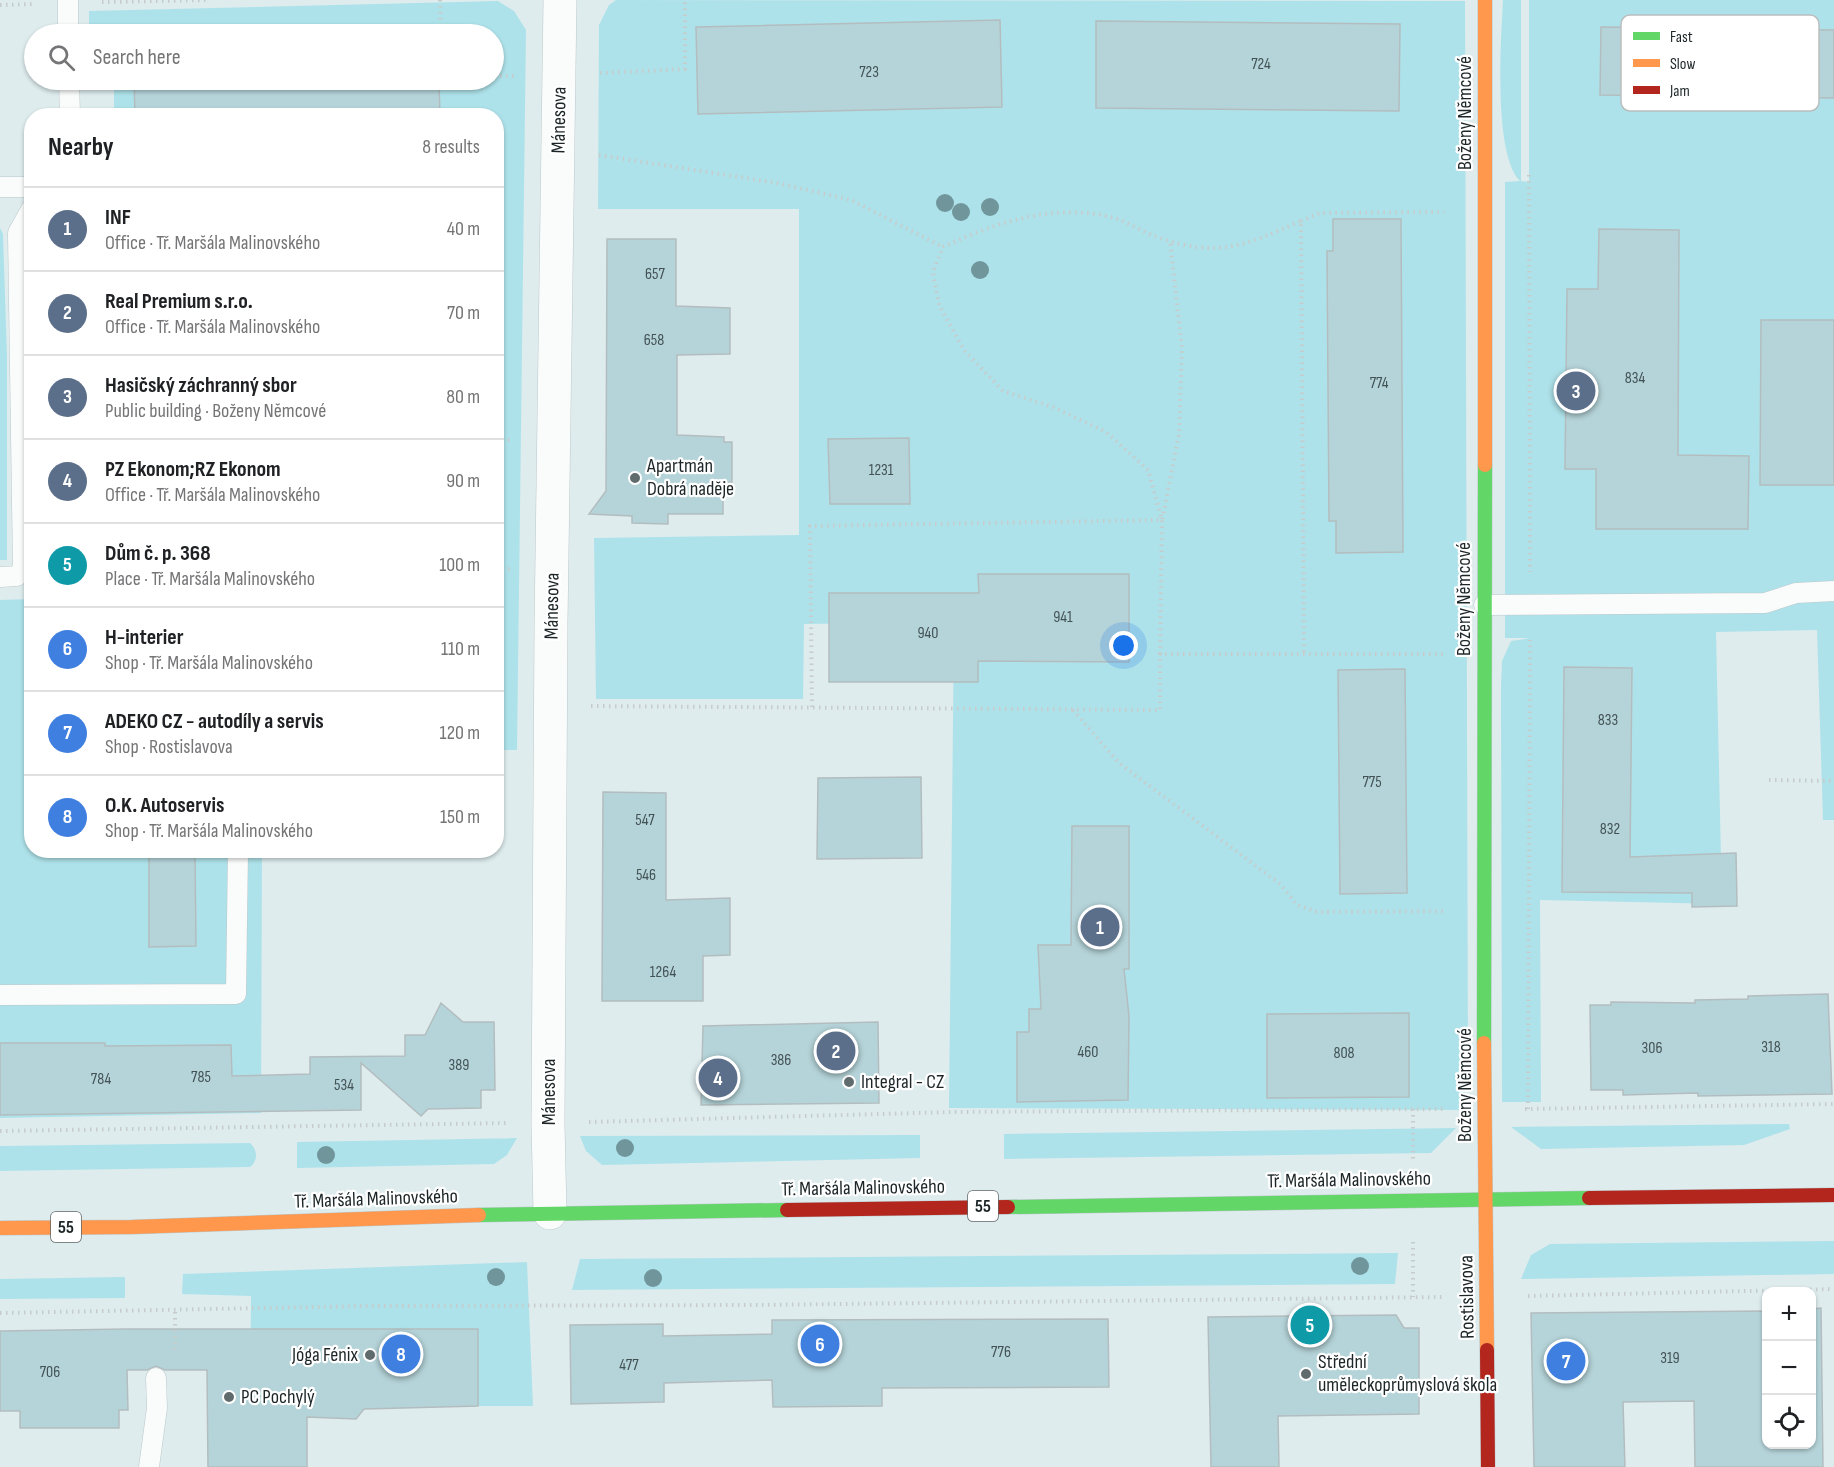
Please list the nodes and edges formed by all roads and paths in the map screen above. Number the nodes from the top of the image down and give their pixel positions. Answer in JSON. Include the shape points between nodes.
{"nodes":[{"id":1,"x":68,"y":0,"type":"edge"},
{"id":2,"x":440,"y":0,"type":"edge"},
{"id":3,"x":560,"y":0,"type":"edge"},
{"id":4,"x":685,"y":0,"type":"edge"},
{"id":5,"x":1485,"y":0,"type":"edge"},
{"id":6,"x":69,"y":24,"type":"edge"},
{"id":7,"x":441,"y":24,"type":"edge"},
{"id":8,"x":590,"y":74,"type":"dead end"},
{"id":9,"x":504,"y":76,"type":"edge"},
{"id":10,"x":521,"y":76,"type":"dead end"},
{"id":11,"x":69,"y":90,"type":"edge"},
{"id":12,"x":70,"y":108,"type":"edge"},
{"id":13,"x":590,"y":153,"type":"dead end"},
{"id":14,"x":1529,"y":172,"type":"dead end"},
{"id":15,"x":0,"y":187,"type":"edge"},
{"id":16,"x":24,"y":187,"type":"edge"},
{"id":17,"x":1451,"y":212,"type":"dead end"},
{"id":18,"x":1301,"y":221,"type":"junction"},
{"id":19,"x":24,"y":222,"type":"edge"},
{"id":20,"x":1170,"y":241,"type":"junction"},
{"id":21,"x":943,"y":247,"type":"junction"},
{"id":22,"x":1162,"y":520,"type":"junction"},
{"id":23,"x":0,"y":577,"type":"edge"},
{"id":24,"x":1834,"y":591,"type":"edge"},
{"id":25,"x":1484,"y":605,"type":"junction"},
{"id":26,"x":1531,"y":606,"type":"junction"},
{"id":27,"x":1304,"y":653,"type":"junction"},
{"id":28,"x":1160,"y":654,"type":"junction"},
{"id":29,"x":1451,"y":654,"type":"dead end"},
{"id":30,"x":588,"y":706,"type":"dead end"},
{"id":31,"x":812,"y":707,"type":"junction"},
{"id":32,"x":1073,"y":710,"type":"junction"},
{"id":33,"x":1769,"y":780,"type":"dead end"},
{"id":34,"x":1834,"y":781,"type":"edge"},
{"id":35,"x":238,"y":858,"type":"edge"},
{"id":36,"x":1452,"y":911,"type":"dead end"},
{"id":37,"x":0,"y":995,"type":"edge"},
{"id":38,"x":1443,"y":1098,"type":"dead end"},
{"id":39,"x":1834,"y":1104,"type":"edge"},
{"id":40,"x":1443,"y":1109,"type":"junction"},
{"id":41,"x":1484,"y":1109,"type":"junction"},
{"id":42,"x":1528,"y":1109,"type":"junction"},
{"id":43,"x":548,"y":1123,"type":"junction"},
{"id":44,"x":0,"y":1131,"type":"edge"},
{"id":45,"x":1834,"y":1194,"type":"edge"},
{"id":46,"x":1485,"y":1199,"type":"junction"},
{"id":47,"x":550,"y":1213,"type":"junction"},
{"id":48,"x":0,"y":1228,"type":"edge"},
{"id":49,"x":1834,"y":1289,"type":"edge"},
{"id":50,"x":1486,"y":1296,"type":"junction"},
{"id":51,"x":0,"y":1313,"type":"edge"},
{"id":52,"x":156,"y":1378,"type":"dead end"},
{"id":53,"x":149,"y":1467,"type":"edge"},
{"id":54,"x":1488,"y":1467,"type":"edge"}],
"edges":[{"from":1,"to":6,"type":"lane"},
{"from":2,"to":7,"type":"path"},
{"from":3,"to":43,"type":"street","name":"Mánesova"},
{"from":4,"to":8,"type":"path","via":[[685,69]]},
{"from":5,"to":25,"type":"main road","name":"Boženy Němcové"},
{"from":9,"to":10,"type":"path"},
{"from":11,"to":12,"type":"lane"},
{"from":13,"to":21,"type":"path","via":[[777,183],[851,200]]},
{"from":14,"to":26,"type":"path"},
{"from":15,"to":16,"type":"lane"},
{"from":17,"to":18,"type":"path","via":[[1320,213]]},
{"from":18,"to":20,"type":"path","via":[[1238,247],[1199,249]]},
{"from":18,"to":27,"type":"path"},
{"from":19,"to":23,"type":"lane","via":[[18,233],[23,569],[17,576]]},
{"from":20,"to":21,"type":"path","via":[[1111,217],[1065,213],[1026,216],[979,230]]},
{"from":20,"to":22,"type":"path","via":[[1182,359],[1179,434]]},
{"from":21,"to":22,"type":"path","via":[[933,272],[939,305],[964,350],[1003,391],[1053,407],[1106,432],[1148,470]]},
{"from":22,"to":28,"type":"path"},
{"from":22,"to":31,"type":"path","via":[[810,526]]},
{"from":24,"to":26,"type":"lane","via":[[1796,593],[1765,603]]},
{"from":25,"to":26,"type":"lane"},
{"from":25,"to":41,"type":"main road","name":"Boženy Němcové"},
{"from":26,"to":42,"type":"path"},
{"from":27,"to":28,"type":"path"},
{"from":27,"to":29,"type":"path"},
{"from":28,"to":32,"type":"path","via":[[1160,710]]},
{"from":30,"to":31,"type":"path"},
{"from":31,"to":32,"type":"path"},
{"from":32,"to":36,"type":"path","via":[[1119,763],[1280,884],[1297,905],[1317,912]]},
{"from":33,"to":34,"type":"path"},
{"from":35,"to":37,"type":"lane","via":[[236,994]]},
{"from":38,"to":40,"type":"path"},
{"from":39,"to":42,"type":"path"},
{"from":40,"to":41,"type":"path"},
{"from":40,"to":43,"type":"path","via":[[951,1112]]},
{"from":41,"to":42,"type":"path"},
{"from":41,"to":46,"type":"main road","name":"Boženy Němcové"},
{"from":43,"to":44,"type":"path"},
{"from":43,"to":47,"type":"street","name":"Mánesova"},
{"from":45,"to":46,"type":"main road","name":"Tř. Maršála Malinovského","number":"55"},
{"from":46,"to":47,"type":"main road","name":"Tř. Maršála Malinovského","number":"55"},
{"from":46,"to":50,"type":"main road","name":"Rostislavova"},
{"from":47,"to":48,"type":"main road","name":"Tř. Maršála Malinovského","number":"55"},
{"from":49,"to":50,"type":"path"},
{"from":50,"to":51,"type":"path"},
{"from":50,"to":54,"type":"main road","name":"Rostislavova"},
{"from":52,"to":53,"type":"lane","via":[[157,1408]]}]}
